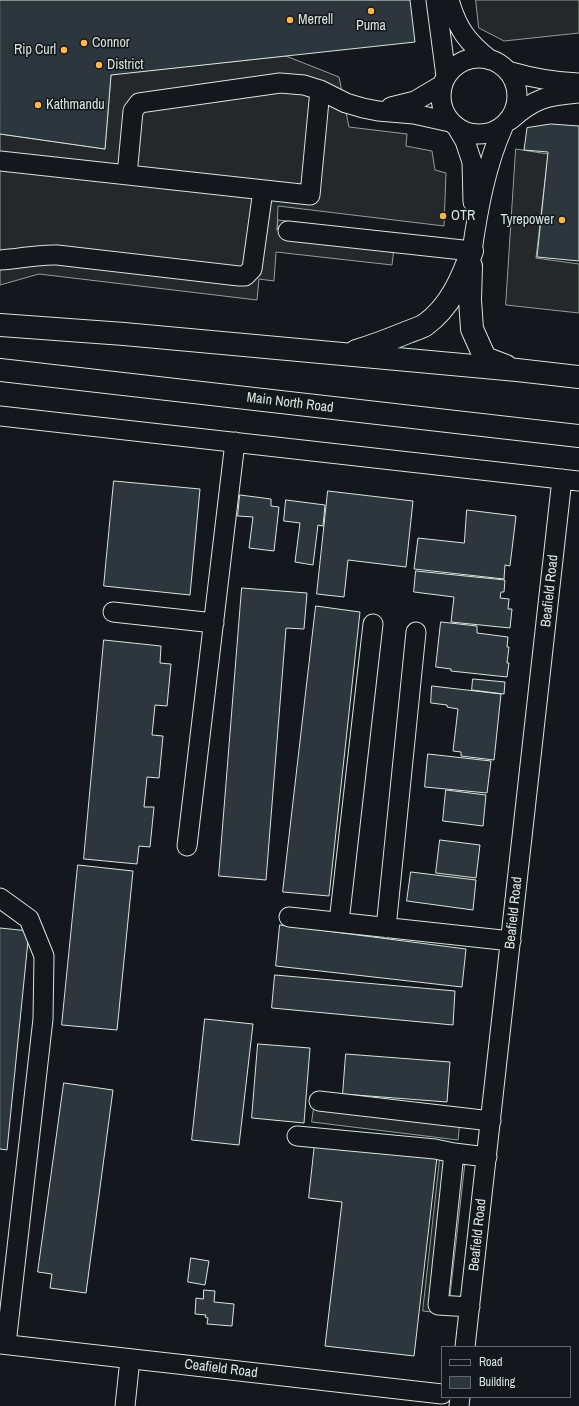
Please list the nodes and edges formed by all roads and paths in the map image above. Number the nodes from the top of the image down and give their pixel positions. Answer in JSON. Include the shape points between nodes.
{"nodes":[{"id":1,"x":436,"y":0,"type":"edge"},
{"id":2,"x":449,"y":0,"type":"edge"},
{"id":3,"x":490,"y":60,"type":"junction"},
{"id":4,"x":508,"y":71,"type":"junction"},
{"id":5,"x":444,"y":80,"type":"junction"},
{"id":6,"x":579,"y":82,"type":"edge"},
{"id":7,"x":320,"y":90,"type":"junction"},
{"id":8,"x":579,"y":93,"type":"edge"},
{"id":9,"x":378,"y":111,"type":"junction"},
{"id":10,"x":506,"y":123,"type":"junction"},
{"id":11,"x":454,"y":126,"type":"junction"},
{"id":12,"x":0,"y":161,"type":"edge"},
{"id":13,"x":127,"y":175,"type":"junction"},
{"id":14,"x":263,"y":190,"type":"junction"},
{"id":15,"x":288,"y":231,"type":"dead end"},
{"id":16,"x":473,"y":246,"type":"junction"},
{"id":17,"x":0,"y":260,"type":"edge"},
{"id":18,"x":0,"y":325,"type":"edge"},
{"id":19,"x":347,"y":354,"type":"junction"},
{"id":20,"x":0,"y":370,"type":"edge"},
{"id":21,"x":517,"y":370,"type":"junction"},
{"id":22,"x":579,"y":377,"type":"edge"},
{"id":23,"x":0,"y":416,"type":"edge"},
{"id":24,"x":579,"y":436,"type":"edge"},
{"id":25,"x":235,"y":442,"type":"junction"},
{"id":26,"x":571,"y":480,"type":"edge"},
{"id":27,"x":113,"y":612,"type":"dead end"},
{"id":28,"x":214,"y":623,"type":"junction"},
{"id":29,"x":373,"y":624,"type":"dead end"},
{"id":30,"x":416,"y":632,"type":"dead end"},
{"id":31,"x":187,"y":846,"type":"dead end"},
{"id":32,"x":0,"y":898,"type":"edge"},
{"id":33,"x":289,"y":917,"type":"dead end"},
{"id":34,"x":338,"y":922,"type":"junction"},
{"id":35,"x":386,"y":928,"type":"junction"},
{"id":36,"x":511,"y":941,"type":"junction"},
{"id":37,"x":319,"y":1101,"type":"dead end"},
{"id":38,"x":491,"y":1121,"type":"junction"},
{"id":39,"x":297,"y":1136,"type":"dead end"},
{"id":40,"x":454,"y":1153,"type":"junction"},
{"id":41,"x":487,"y":1157,"type":"junction"},
{"id":42,"x":470,"y":1308,"type":"junction"},
{"id":43,"x":3,"y":1344,"type":"edge"},
{"id":44,"x":465,"y":1346,"type":"edge"},
{"id":45,"x":130,"y":1359,"type":"junction"},
{"id":46,"x":441,"y":1394,"type":"edge"},
{"id":47,"x":125,"y":1406,"type":"edge"}],
"edges":[{"from":1,"to":5,"type":"street"},
{"from":2,"to":3,"type":"street","via":[[455,21],[465,36]]},
{"from":3,"to":4,"type":"street"},
{"from":3,"to":5,"type":"street","via":[[480,58],[461,62],[452,68]]},
{"from":4,"to":6,"type":"street","via":[[533,78]]},
{"from":4,"to":10,"type":"street","via":[[514,80],[517,101]]},
{"from":5,"to":9,"type":"street","via":[[415,101]]},
{"from":5,"to":11,"type":"street","via":[[440,94],[441,105],[444,114]]},
{"from":7,"to":9,"type":"street","via":[[346,103]]},
{"from":7,"to":13,"type":"street","via":[[304,85],[280,83],[139,103],[133,111]]},
{"from":7,"to":14,"type":"street","via":[[310,195]]},
{"from":8,"to":10,"type":"street","via":[[536,100]]},
{"from":9,"to":11,"type":"street","via":[[414,114]]},
{"from":10,"to":11,"type":"street","via":[[495,132],[486,135],[467,133]]},
{"from":10,"to":16,"type":"street","via":[[495,144],[486,177]]},
{"from":11,"to":16,"type":"street","via":[[465,142],[472,162]]},
{"from":12,"to":13,"type":"street"},
{"from":13,"to":14,"type":"street"},
{"from":14,"to":17,"type":"street","via":[[252,269],[246,276],[57,254]]},
{"from":15,"to":16,"type":"street"},
{"from":16,"to":19,"type":"highway","via":[[457,288],[438,314],[424,325],[386,342]]},
{"from":16,"to":21,"type":"highway","via":[[470,300],[472,329],[485,358]]},
{"from":18,"to":19,"type":"highway"},
{"from":19,"to":21,"type":"highway"},
{"from":20,"to":24,"type":"highway","name":"Main North Road"},
{"from":21,"to":22,"type":"highway"},
{"from":23,"to":25,"type":"street"},
{"from":25,"to":26,"type":"street"},
{"from":25,"to":28,"type":"street"},
{"from":26,"to":36,"type":"street","name":"Beafield Road"},
{"from":27,"to":28,"type":"street"},
{"from":28,"to":31,"type":"street"},
{"from":29,"to":34,"type":"street"},
{"from":30,"to":35,"type":"street"},
{"from":32,"to":43,"type":"street","via":[[29,919],[44,956],[43,1019]]},
{"from":33,"to":34,"type":"street"},
{"from":34,"to":35,"type":"street"},
{"from":35,"to":36,"type":"street"},
{"from":36,"to":38,"type":"street","name":"Beafield Road"},
{"from":37,"to":38,"type":"street"},
{"from":38,"to":41,"type":"street","name":"Beafield Road"},
{"from":39,"to":40,"type":"street"},
{"from":40,"to":41,"type":"street"},
{"from":40,"to":42,"type":"street","via":[[438,1306]]},
{"from":41,"to":42,"type":"street","name":"Beafield Road"},
{"from":42,"to":44,"type":"street","name":"Beafield Road"},
{"from":43,"to":45,"type":"street","name":"Ceafield Road"},
{"from":45,"to":46,"type":"street","name":"Ceafield Road"},
{"from":45,"to":47,"type":"street"}]}
